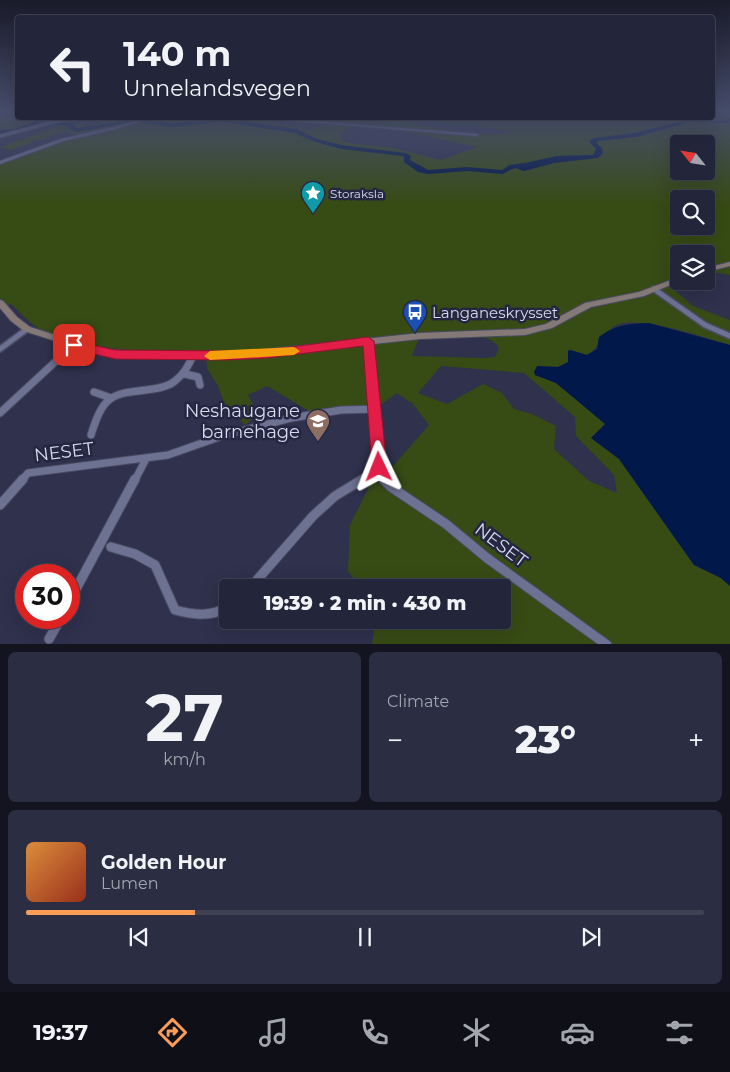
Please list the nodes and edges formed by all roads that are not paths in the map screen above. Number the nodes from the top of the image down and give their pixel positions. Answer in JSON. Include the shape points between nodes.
{"nodes":[{"id":1,"x":54,"y":143,"type":"edge"},
{"id":2,"x":0,"y":163,"type":"edge"},
{"id":3,"x":730,"y":264,"type":"edge"},
{"id":4,"x":715,"y":268,"type":"edge"},
{"id":5,"x":670,"y":283,"type":"edge"},
{"id":6,"x":654,"y":289,"type":"junction"},
{"id":7,"x":0,"y":303,"type":"edge"},
{"id":8,"x":27,"y":329,"type":"junction"},
{"id":9,"x":730,"y":336,"type":"edge"},
{"id":10,"x":368,"y":341,"type":"junction"},
{"id":11,"x":74,"y":345,"type":"junction"},
{"id":12,"x":0,"y":349,"type":"edge"},
{"id":13,"x":193,"y":356,"type":"junction"},
{"id":14,"x":185,"y":374,"type":"junction"},
{"id":15,"x":200,"y":385,"type":"dead end"},
{"id":16,"x":94,"y":392,"type":"dead end"},
{"id":17,"x":112,"y":398,"type":"junction"},
{"id":18,"x":376,"y":409,"type":"junction"},
{"id":19,"x":0,"y":413,"type":"edge"},
{"id":20,"x":91,"y":434,"type":"dead end"},
{"id":21,"x":146,"y":459,"type":"junction"},
{"id":22,"x":376,"y":472,"type":"junction"},
{"id":23,"x":0,"y":505,"type":"edge"},
{"id":24,"x":111,"y":547,"type":"dead end"},
{"id":25,"x":258,"y":579,"type":"edge"},
{"id":26,"x":80,"y":582,"type":"edge"},
{"id":27,"x":219,"y":610,"type":"edge"},
{"id":28,"x":55,"y":629,"type":"edge"},
{"id":29,"x":49,"y":639,"type":"dead end"},
{"id":30,"x":607,"y":644,"type":"edge"}],
"edges":[{"from":1,"to":2,"type":"street"},
{"from":3,"to":4,"type":"main road"},
{"from":5,"to":6,"type":"main road"},
{"from":6,"to":9,"type":"street","via":[[705,325]]},
{"from":6,"to":10,"type":"main road","via":[[588,305],[549,326],[525,332]]},
{"from":7,"to":8,"type":"main road"},
{"from":8,"to":11,"type":"main road"},
{"from":8,"to":12,"type":"street"},
{"from":10,"to":13,"type":"main road","via":[[267,354]]},
{"from":10,"to":18,"type":"street"},
{"from":11,"to":13,"type":"main road","via":[[115,354]]},
{"from":11,"to":19,"type":"street"},
{"from":13,"to":14,"type":"street"},
{"from":14,"to":15,"type":"street","via":[[198,377]]},
{"from":14,"to":17,"type":"street","via":[[166,387],[124,392]]},
{"from":16,"to":17,"type":"street"},
{"from":17,"to":20,"type":"street","via":[[101,408]]},
{"from":18,"to":21,"type":"street","name":"NESET","via":[[341,410],[291,418]]},
{"from":18,"to":22,"type":"street","via":[[379,467]]},
{"from":21,"to":23,"type":"street","name":"NESET","via":[[28,473]]},
{"from":21,"to":26,"type":"street"},
{"from":22,"to":25,"type":"street","via":[[335,496],[313,516]]},
{"from":22,"to":30,"type":"street","name":"NESET","via":[[391,487]]},
{"from":24,"to":27,"type":"street","via":[[135,554],[155,565],[176,610],[190,614]]},
{"from":28,"to":29,"type":"street"}]}
